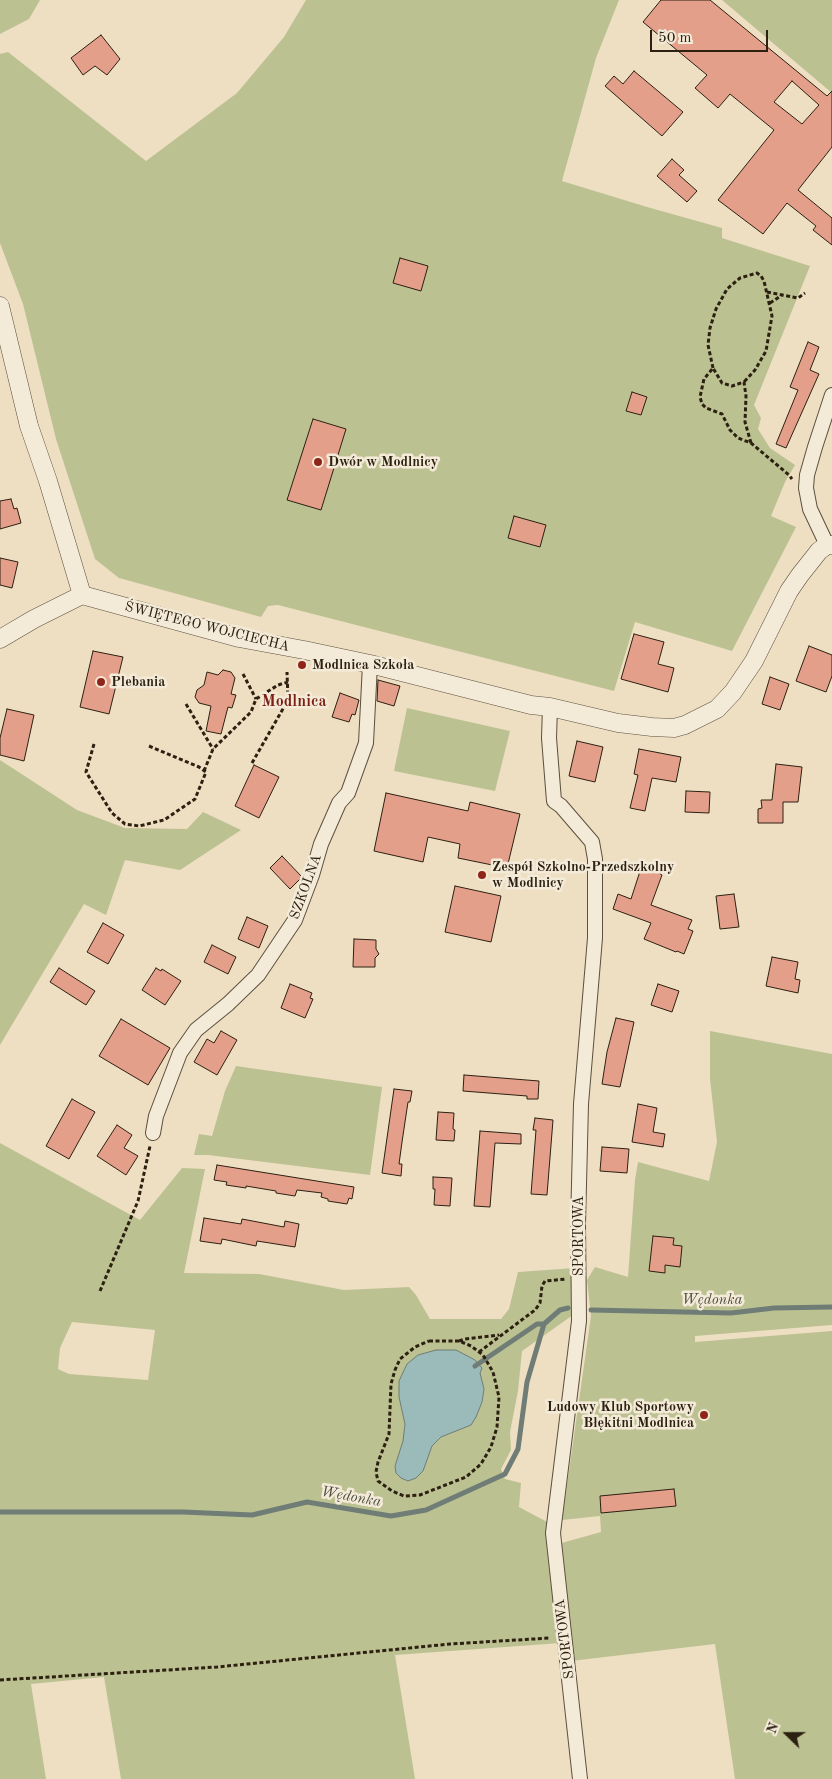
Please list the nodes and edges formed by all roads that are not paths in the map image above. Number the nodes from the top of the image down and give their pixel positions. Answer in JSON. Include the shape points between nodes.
{"nodes":[{"id":1,"x":0,"y":306,"type":"edge"},
{"id":2,"x":832,"y":396,"type":"edge"},
{"id":3,"x":829,"y":545,"type":"edge"},
{"id":4,"x":82,"y":595,"type":"junction"},
{"id":5,"x":0,"y":640,"type":"edge"},
{"id":6,"x":370,"y":664,"type":"junction"},
{"id":7,"x":550,"y":707,"type":"junction"},
{"id":8,"x":153,"y":1133,"type":"road end"},
{"id":9,"x":580,"y":1779,"type":"edge"}],
"edges":[{"from":1,"to":4,"type":"street","via":[[28,426]]},
{"from":2,"to":3,"type":"street","via":[[814,447],[806,488],[810,509]]},
{"from":3,"to":7,"type":"street","name":"ŚWIĘTEGO WOJCIECHA","via":[[819,551],[789,591],[754,661],[733,692],[716,709],[674,728],[618,723]]},
{"from":4,"to":5,"type":"street"},
{"from":4,"to":6,"type":"street","name":"ŚWIĘTEGO WOJCIECHA","via":[[239,638]]},
{"from":6,"to":7,"type":"street","name":"ŚWIĘTEGO WOJCIECHA"},
{"from":6,"to":8,"type":"street","name":"SZKOLNA","via":[[366,743],[348,792],[339,803],[321,844],[296,920],[258,975],[196,1030],[180,1054],[156,1116]]},
{"from":7,"to":9,"type":"street","name":"SPORTOWA","via":[[554,801],[592,842],[595,859],[595,938],[581,1104],[579,1321],[553,1534]]}]}
